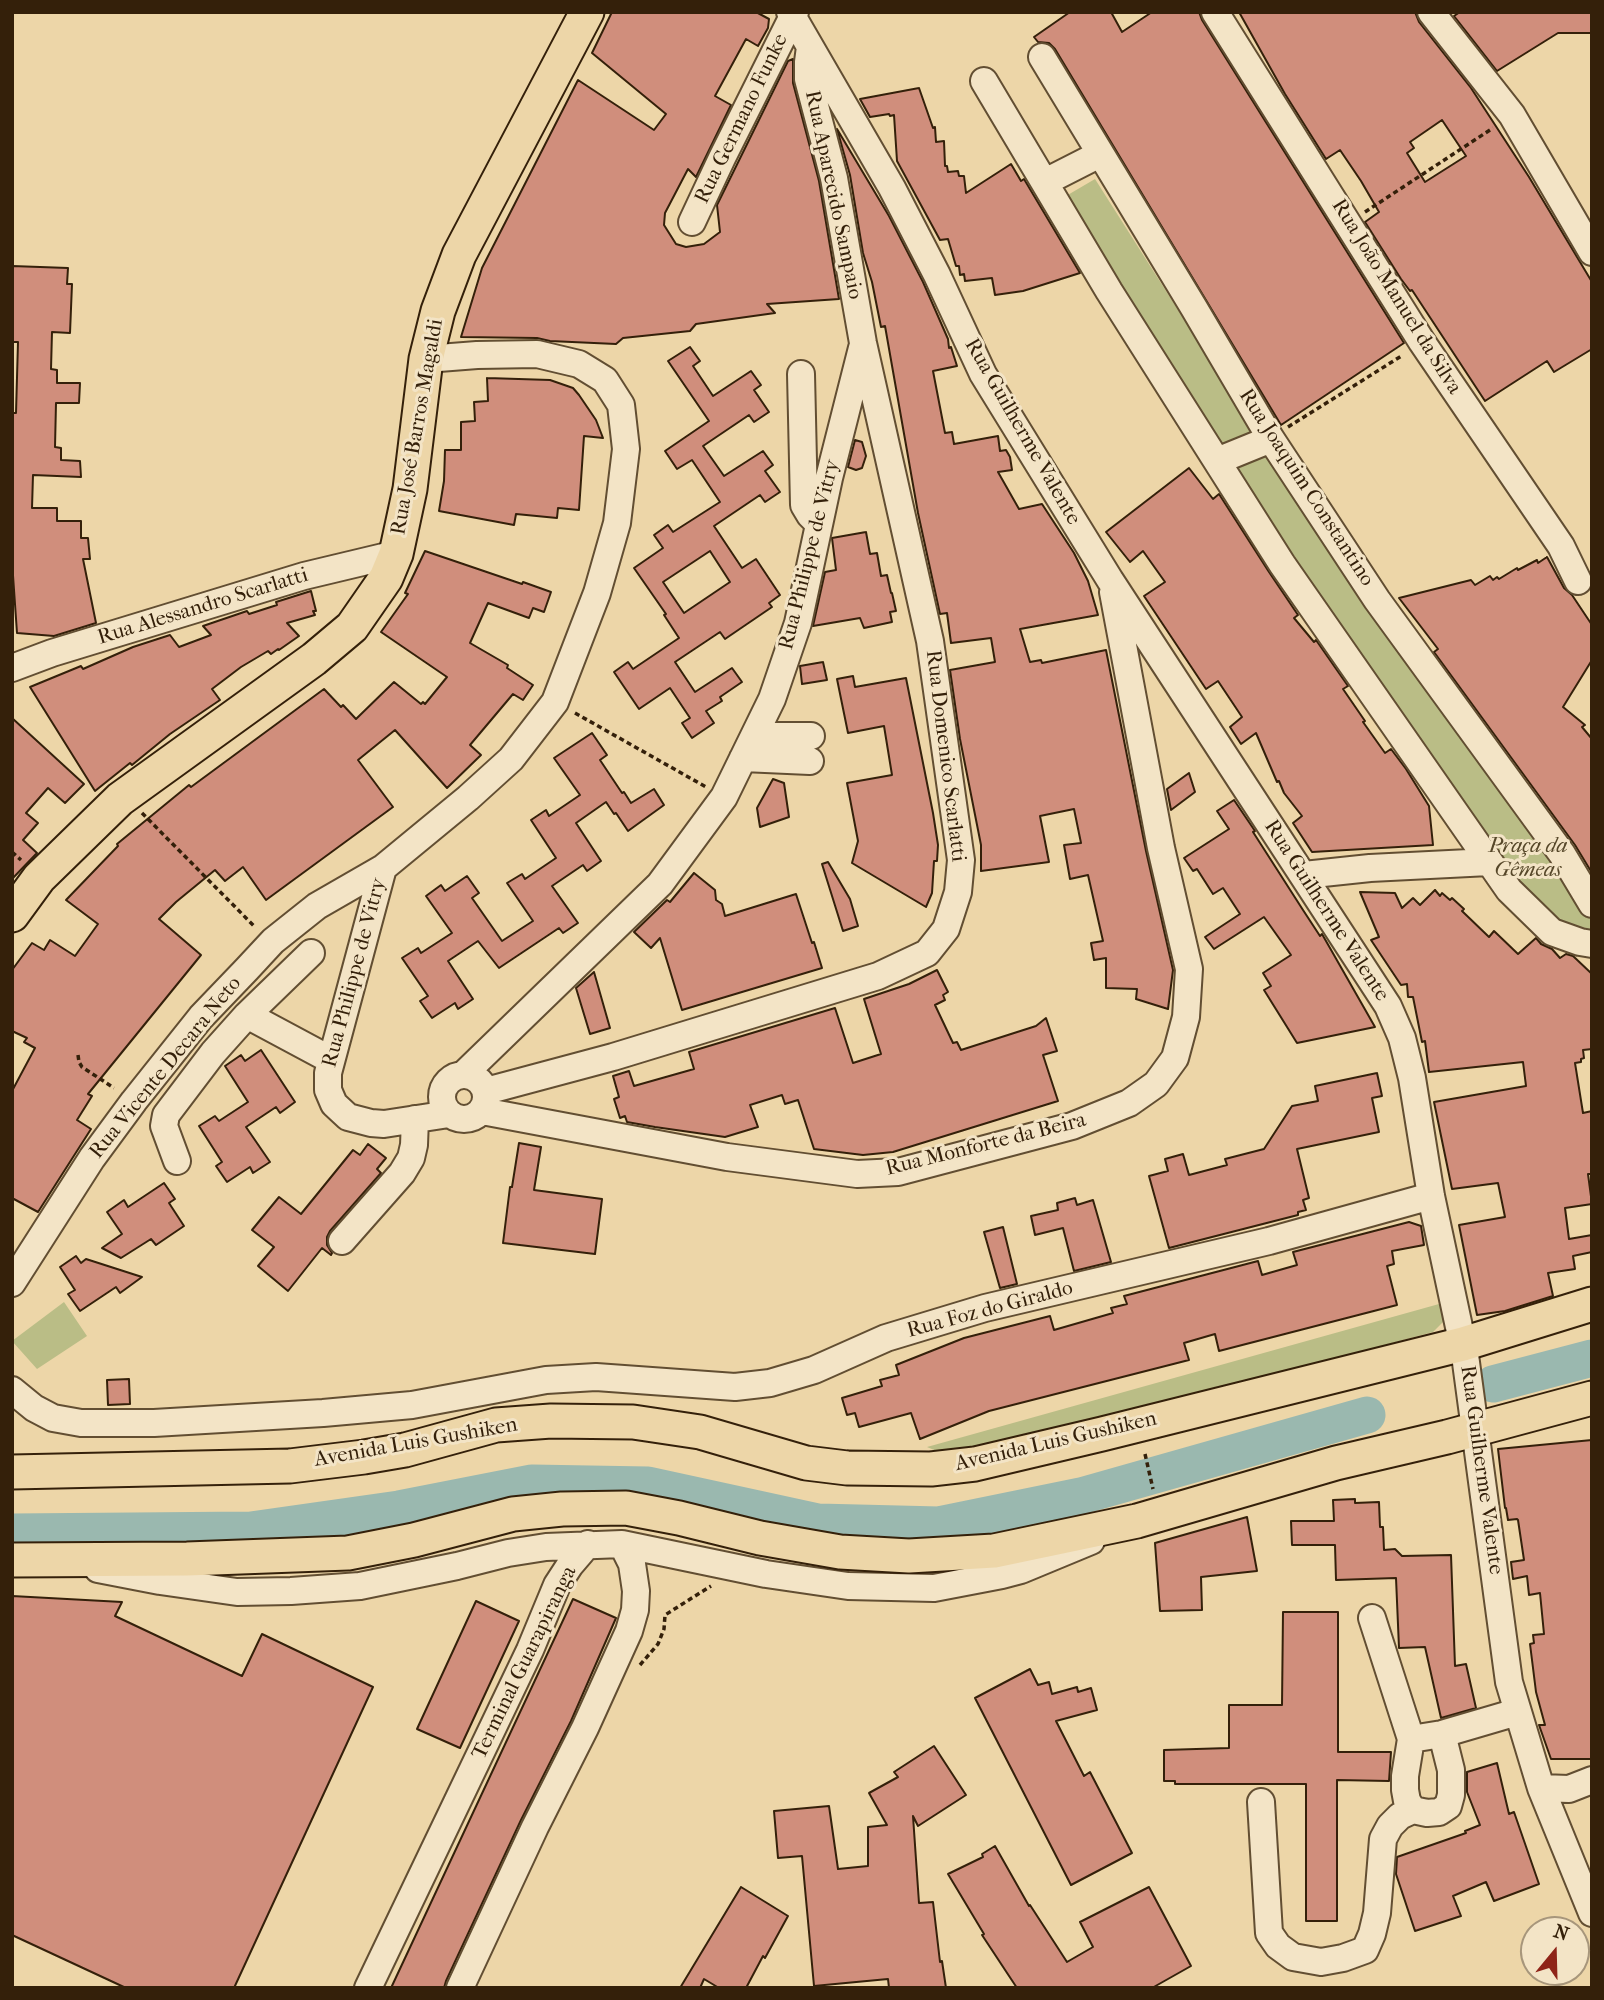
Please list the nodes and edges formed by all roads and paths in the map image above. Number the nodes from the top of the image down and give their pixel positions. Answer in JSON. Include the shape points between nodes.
{"nodes":[{"id":1,"x":587,"y":12,"type":"edge"},
{"id":2,"x":1215,"y":12,"type":"edge"},
{"id":3,"x":1431,"y":12,"type":"edge"},
{"id":4,"x":792,"y":14,"type":"edge"},
{"id":5,"x":810,"y":47,"type":"junction"},
{"id":6,"x":1042,"y":57,"type":"dead end"},
{"id":7,"x":984,"y":81,"type":"dead end"},
{"id":8,"x":1512,"y":115,"type":"junction"},
{"id":9,"x":1100,"y":154,"type":"junction"},
{"id":10,"x":1045,"y":183,"type":"junction"},
{"id":11,"x":692,"y":222,"type":"dead end"},
{"id":12,"x":1349,"y":223,"type":"junction"},
{"id":13,"x":1592,"y":252,"type":"edge"},
{"id":14,"x":1422,"y":342,"type":"junction"},
{"id":15,"x":863,"y":343,"type":"junction"},
{"id":16,"x":426,"y":359,"type":"junction"},
{"id":17,"x":801,"y":373,"type":"dead end"},
{"id":18,"x":1270,"y":439,"type":"junction"},
{"id":19,"x":1217,"y":461,"type":"junction"},
{"id":20,"x":819,"y":524,"type":"junction"},
{"id":21,"x":396,"y":554,"type":"junction"},
{"id":22,"x":1110,"y":580,"type":"junction"},
{"id":23,"x":1578,"y":581,"type":"dead end"},
{"id":24,"x":12,"y":668,"type":"edge"},
{"id":25,"x":555,"y":702,"type":"junction"},
{"id":26,"x":748,"y":747,"type":"junction"},
{"id":27,"x":811,"y":748,"type":"dead end"},
{"id":28,"x":724,"y":797,"type":"junction"},
{"id":29,"x":120,"y":799,"type":"junction"},
{"id":30,"x":1489,"y":862,"type":"junction"},
{"id":31,"x":383,"y":868,"type":"junction"},
{"id":32,"x":1304,"y":875,"type":"junction"},
{"id":33,"x":1592,"y":904,"type":"edge"},
{"id":34,"x":12,"y":915,"type":"edge"},
{"id":35,"x":273,"y":941,"type":"junction"},
{"id":36,"x":1592,"y":944,"type":"edge"},
{"id":37,"x":311,"y":953,"type":"dead end"},
{"id":38,"x":247,"y":1014,"type":"junction"},
{"id":39,"x":78,"y":1055,"type":"dead end"},
{"id":40,"x":331,"y":1060,"type":"junction"},
{"id":41,"x":464,"y":1074,"type":"junction"},
{"id":42,"x":134,"y":1101,"type":"junction"},
{"id":43,"x":485,"y":1101,"type":"junction"},
{"id":44,"x":445,"y":1105,"type":"junction"},
{"id":45,"x":415,"y":1119,"type":"junction"},
{"id":46,"x":384,"y":1124,"type":"junction"},
{"id":47,"x":177,"y":1161,"type":"dead end"},
{"id":48,"x":1432,"y":1196,"type":"junction"},
{"id":49,"x":342,"y":1241,"type":"dead end"},
{"id":50,"x":12,"y":1283,"type":"edge"},
{"id":51,"x":1592,"y":1304,"type":"edge"},
{"id":52,"x":1463,"y":1344,"type":"junction"},
{"id":53,"x":546,"y":1380,"type":"junction"},
{"id":54,"x":12,"y":1390,"type":"edge"},
{"id":55,"x":1592,"y":1398,"type":"edge"},
{"id":56,"x":551,"y":1421,"type":"junction"},
{"id":57,"x":1476,"y":1429,"type":"junction"},
{"id":58,"x":1145,"y":1454,"type":"dead end"},
{"id":59,"x":12,"y":1472,"type":"edge"},
{"id":60,"x":1146,"y":1507,"type":"junction"},
{"id":61,"x":587,"y":1544,"type":"junction"},
{"id":62,"x":622,"y":1544,"type":"junction"},
{"id":63,"x":48,"y":1559,"type":"junction"},
{"id":64,"x":12,"y":1560,"type":"edge"},
{"id":65,"x":718,"y":1583,"type":"dead end"},
{"id":66,"x":1372,"y":1618,"type":"dead end"},
{"id":67,"x":632,"y":1675,"type":"dead end"},
{"id":68,"x":1517,"y":1712,"type":"junction"},
{"id":69,"x":1442,"y":1734,"type":"junction"},
{"id":70,"x":1411,"y":1739,"type":"junction"},
{"id":71,"x":1592,"y":1780,"type":"edge"},
{"id":72,"x":1541,"y":1788,"type":"junction"},
{"id":73,"x":1261,"y":1802,"type":"dead end"},
{"id":74,"x":1413,"y":1810,"type":"junction"},
{"id":75,"x":1590,"y":1897,"type":"edge"},
{"id":76,"x":368,"y":1988,"type":"edge"},
{"id":77,"x":460,"y":1988,"type":"edge"}],
"edges":[{"from":1,"to":16,"type":"main road","name":"Rua José Barros Magaldi","via":[[459,255]]},
{"from":2,"to":12,"type":"street","name":"Rua João Manuel da Silva"},
{"from":3,"to":8,"type":"street"},
{"from":4,"to":5,"type":"street","name":"Rua Guilherme Valente"},
{"from":4,"to":11,"type":"street","name":"Rua Germano Funke"},
{"from":5,"to":15,"type":"street","name":"Rua Aparecido Sampaio","via":[[808,79],[834,178]]},
{"from":5,"to":22,"type":"street","name":"Rua Guilherme Valente","via":[[892,188],[983,374]]},
{"from":6,"to":9,"type":"street","name":"Rua Joaquim Constantino"},
{"from":7,"to":10,"type":"street"},
{"from":8,"to":12,"type":"path"},
{"from":8,"to":13,"type":"street"},
{"from":9,"to":10,"type":"street"},
{"from":9,"to":18,"type":"street","name":"Rua Joaquim Constantino"},
{"from":10,"to":19,"type":"street"},
{"from":12,"to":14,"type":"street","name":"Rua João Manuel da Silva"},
{"from":14,"to":18,"type":"path"},
{"from":14,"to":23,"type":"street","name":"Rua João Manuel da Silva","via":[[1561,546]]},
{"from":15,"to":20,"type":"street","name":"Rua Philippe de Vitry"},
{"from":15,"to":43,"type":"street","name":"Rua Domenico Scarlatti","via":[[930,640],[961,860],[958,892],[946,929],[927,953],[878,976],[522,1082]]},
{"from":16,"to":21,"type":"main road","name":"Rua José Barros Magaldi","via":[[410,489]]},
{"from":16,"to":25,"type":"street","name":"Rua Vicente Decara Neto","via":[[537,354],[579,364],[605,380],[621,405],[626,449],[617,523],[597,593]]},
{"from":17,"to":20,"type":"street","via":[[804,505]]},
{"from":18,"to":19,"type":"street"},
{"from":18,"to":33,"type":"street","name":"Rua Joaquim Constantino","via":[[1377,600],[1562,853]]},
{"from":19,"to":30,"type":"street","via":[[1282,564]]},
{"from":20,"to":26,"type":"street","name":"Rua Philippe de Vitry","via":[[798,623],[772,699]]},
{"from":21,"to":24,"type":"street","name":"Rua Alessandro Scarlatti","via":[[304,576]]},
{"from":21,"to":29,"type":"main road","name":"Rua José Barros Magaldi","via":[[386,578],[352,627]]},
{"from":22,"to":32,"type":"street","name":"Rua Guilherme Valente"},
{"from":22,"to":43,"type":"street","name":"Rua Monforte da Beira","via":[[1189,970],[1186,1017],[1175,1058],[1156,1084],[1129,1103],[1072,1126],[898,1172],[857,1174],[727,1157],[543,1122]]},
{"from":25,"to":28,"type":"path"},
{"from":25,"to":31,"type":"street","name":"Rua Vicente Decara Neto","via":[[512,759]]},
{"from":26,"to":27,"type":"street"},
{"from":26,"to":28,"type":"street","name":"Rua Philippe de Vitry"},
{"from":28,"to":41,"type":"street","name":"Rua Philippe de Vitry","via":[[660,884]]},
{"from":29,"to":34,"type":"main road","name":"Rua José Barros Magaldi","via":[[39,878]]},
{"from":29,"to":35,"type":"path","via":[[145,814]]},
{"from":30,"to":32,"type":"street"},
{"from":30,"to":36,"type":"street","via":[[1509,890],[1552,932]]},
{"from":31,"to":35,"type":"street","name":"Rua Vicente Decara Neto","via":[[317,906]]},
{"from":31,"to":40,"type":"street","name":"Rua Philippe de Vitry"},
{"from":32,"to":48,"type":"street","name":"Rua Guilherme Valente","via":[[1388,1006],[1402,1038]]},
{"from":35,"to":42,"type":"street","name":"Rua Vicente Decara Neto","via":[[201,1017]]},
{"from":37,"to":38,"type":"street"},
{"from":38,"to":40,"type":"street"},
{"from":38,"to":47,"type":"street","via":[[166,1115],[164,1126]]},
{"from":39,"to":42,"type":"path","via":[[82,1067]]},
{"from":40,"to":46,"type":"street","name":"Rua Philippe de Vitry","via":[[328,1090],[334,1104],[348,1116]]},
{"from":41,"to":43,"type":"street","via":[[481,1083]]},
{"from":41,"to":44,"type":"street","via":[[445,1085]]},
{"from":42,"to":50,"type":"street","name":"Rua Vicente Decara Neto"},
{"from":43,"to":44,"type":"street","via":[[472,1118],[460,1119]]},
{"from":44,"to":45,"type":"street","name":"Rua Philippe de Vitry"},
{"from":44,"to":46,"type":"street"},
{"from":45,"to":46,"type":"street","name":"Rua Philippe de Vitry"},
{"from":45,"to":49,"type":"street","via":[[411,1158]]},
{"from":48,"to":52,"type":"street","name":"Rua Guilherme Valente"},
{"from":48,"to":53,"type":"street","name":"Rua Foz do Giraldo","via":[[1269,1241],[985,1308],[886,1338],[814,1370],[770,1383],[736,1387],[596,1377]]},
{"from":51,"to":52,"type":"main road","name":"Avenida Luis Gushiken"},
{"from":52,"to":56,"type":"main road","name":"Avenida Luis Gushiken","via":[[975,1464],[931,1469],[806,1463],[700,1432],[633,1422]]},
{"from":52,"to":57,"type":"street","name":"Rua Guilherme Valente"},
{"from":53,"to":54,"type":"street","via":[[412,1405],[154,1423],[53,1419]]},
{"from":53,"to":56,"type":"street"},
{"from":55,"to":57,"type":"main road"},
{"from":56,"to":59,"type":"main road","name":"Avenida Luis Gushiken","via":[[496,1425],[405,1450],[290,1466]]},
{"from":57,"to":60,"type":"main road"},
{"from":57,"to":68,"type":"street","name":"Rua Guilherme Valente","via":[[1509,1682]]},
{"from":58,"to":60,"type":"path"},
{"from":60,"to":62,"type":"street","name":"Terminal Guarapiranga","via":[[1021,1570],[934,1588],[848,1586]]},
{"from":60,"to":63,"type":"main road","via":[[994,1551],[909,1556],[840,1552],[626,1508],[513,1514],[348,1553]]},
{"from":61,"to":62,"type":"street","name":"Terminal Guarapiranga"},
{"from":61,"to":63,"type":"street","via":[[508,1553],[360,1586],[291,1591],[226,1590]]},
{"from":61,"to":76,"type":"street","name":"Terminal Guarapiranga","via":[[557,1585]]},
{"from":62,"to":77,"type":"street","via":[[632,1564],[636,1591],[629,1631]]},
{"from":63,"to":64,"type":"main road"},
{"from":65,"to":67,"type":"path","via":[[666,1615],[658,1644]]},
{"from":66,"to":70,"type":"street"},
{"from":68,"to":69,"type":"street"},
{"from":68,"to":72,"type":"street","name":"Rua Guilherme Valente"},
{"from":69,"to":70,"type":"street"},
{"from":69,"to":74,"type":"street","via":[[1451,1770],[1448,1806],[1439,1812]]},
{"from":70,"to":74,"type":"street","via":[[1405,1790]]},
{"from":71,"to":72,"type":"street","via":[[1569,1789]]},
{"from":72,"to":75,"type":"street","name":"Rua Guilherme Valente"},
{"from":73,"to":74,"type":"street","via":[[1269,1933],[1293,1957],[1321,1962],[1365,1950],[1377,1913],[1383,1839],[1400,1816]]}]}
